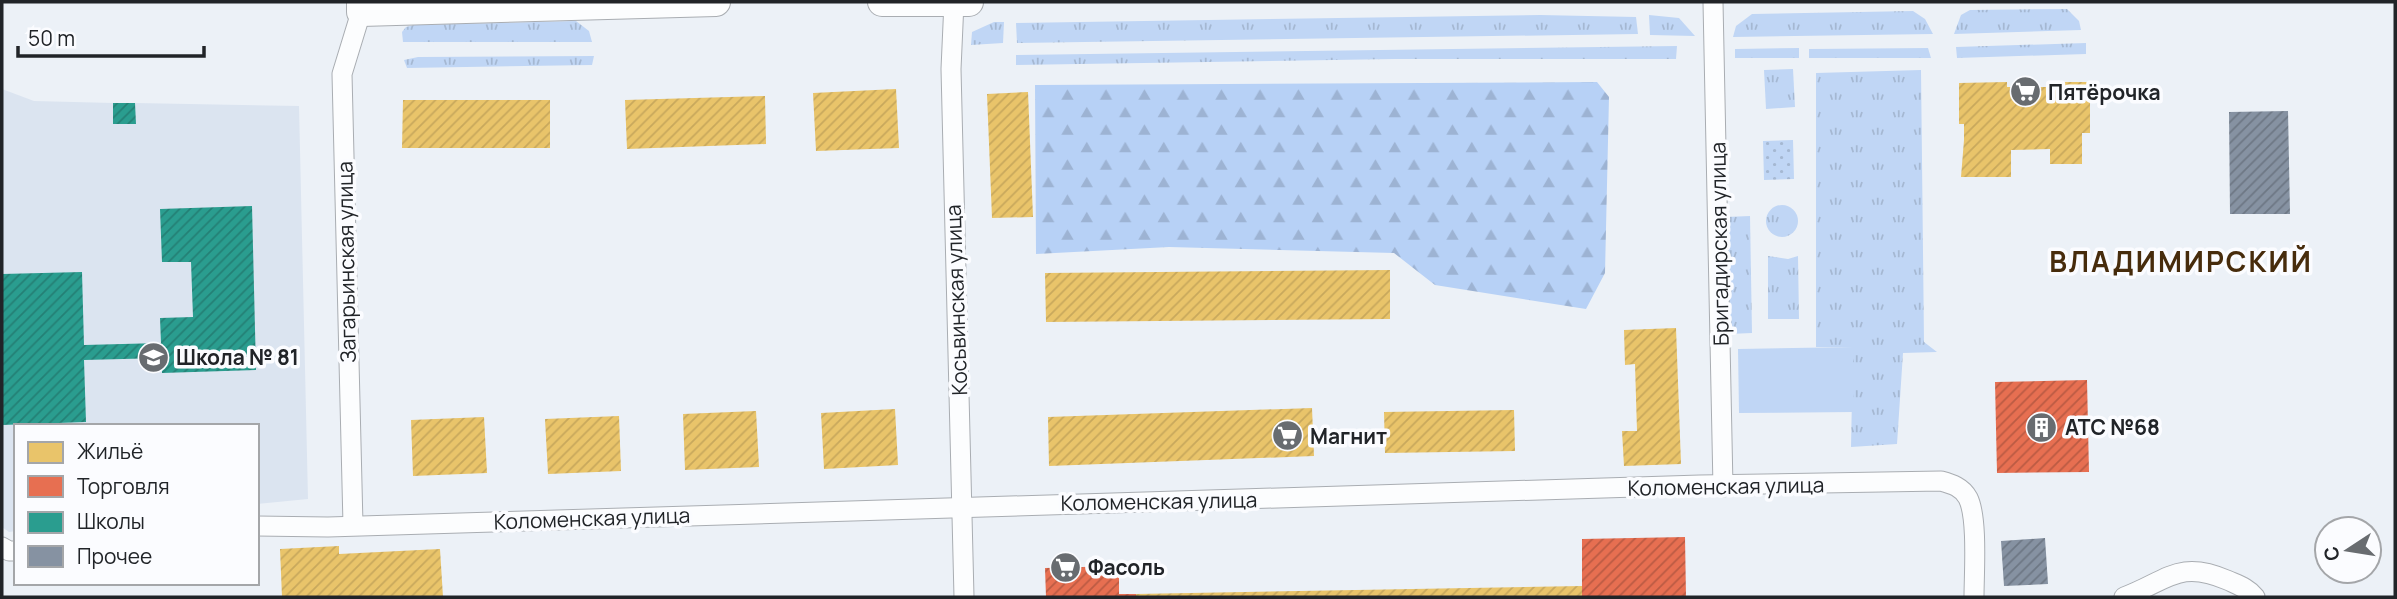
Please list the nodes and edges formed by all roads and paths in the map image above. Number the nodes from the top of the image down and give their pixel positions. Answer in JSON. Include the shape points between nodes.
{"nodes":[{"id":1,"x":716,"y":2,"type":"edge"},
{"id":2,"x":882,"y":2,"type":"edge"},
{"id":3,"x":954,"y":2,"type":"edge"},
{"id":4,"x":969,"y":2,"type":"edge"},
{"id":5,"x":1713,"y":2,"type":"edge"},
{"id":6,"x":361,"y":7,"type":"edge"},
{"id":7,"x":1723,"y":487,"type":"junction"},
{"id":8,"x":961,"y":506,"type":"junction"},
{"id":9,"x":353,"y":525,"type":"junction"},
{"id":10,"x":259,"y":526,"type":"edge"},
{"id":11,"x":1974,"y":591,"type":"edge"},
{"id":12,"x":964,"y":597,"type":"edge"},
{"id":13,"x":2124,"y":597,"type":"edge"},
{"id":14,"x":2255,"y":597,"type":"edge"}],
"edges":[{"from":1,"to":6,"type":"main road"},
{"from":2,"to":3,"type":"main road"},
{"from":3,"to":4,"type":"main road"},
{"from":3,"to":8,"type":"street","name":"Косьвинская улица","via":[[951,69]]},
{"from":5,"to":7,"type":"street","name":"Бригадирская улица"},
{"from":6,"to":9,"type":"street","name":"Загарьинская улица","via":[[342,74]]},
{"from":7,"to":8,"type":"street","name":"Коломенская улица"},
{"from":7,"to":11,"type":"street","name":"Коломенская улица","via":[[1921,481],[1958,487],[1968,499],[1972,516]]},
{"from":8,"to":9,"type":"street","name":"Коломенская улица"},
{"from":8,"to":12,"type":"street","name":"Косьвинская улица"},
{"from":9,"to":10,"type":"street","name":"Коломенская улица"},
{"from":13,"to":14,"type":"street","via":[[2179,572],[2204,570]]}]}
